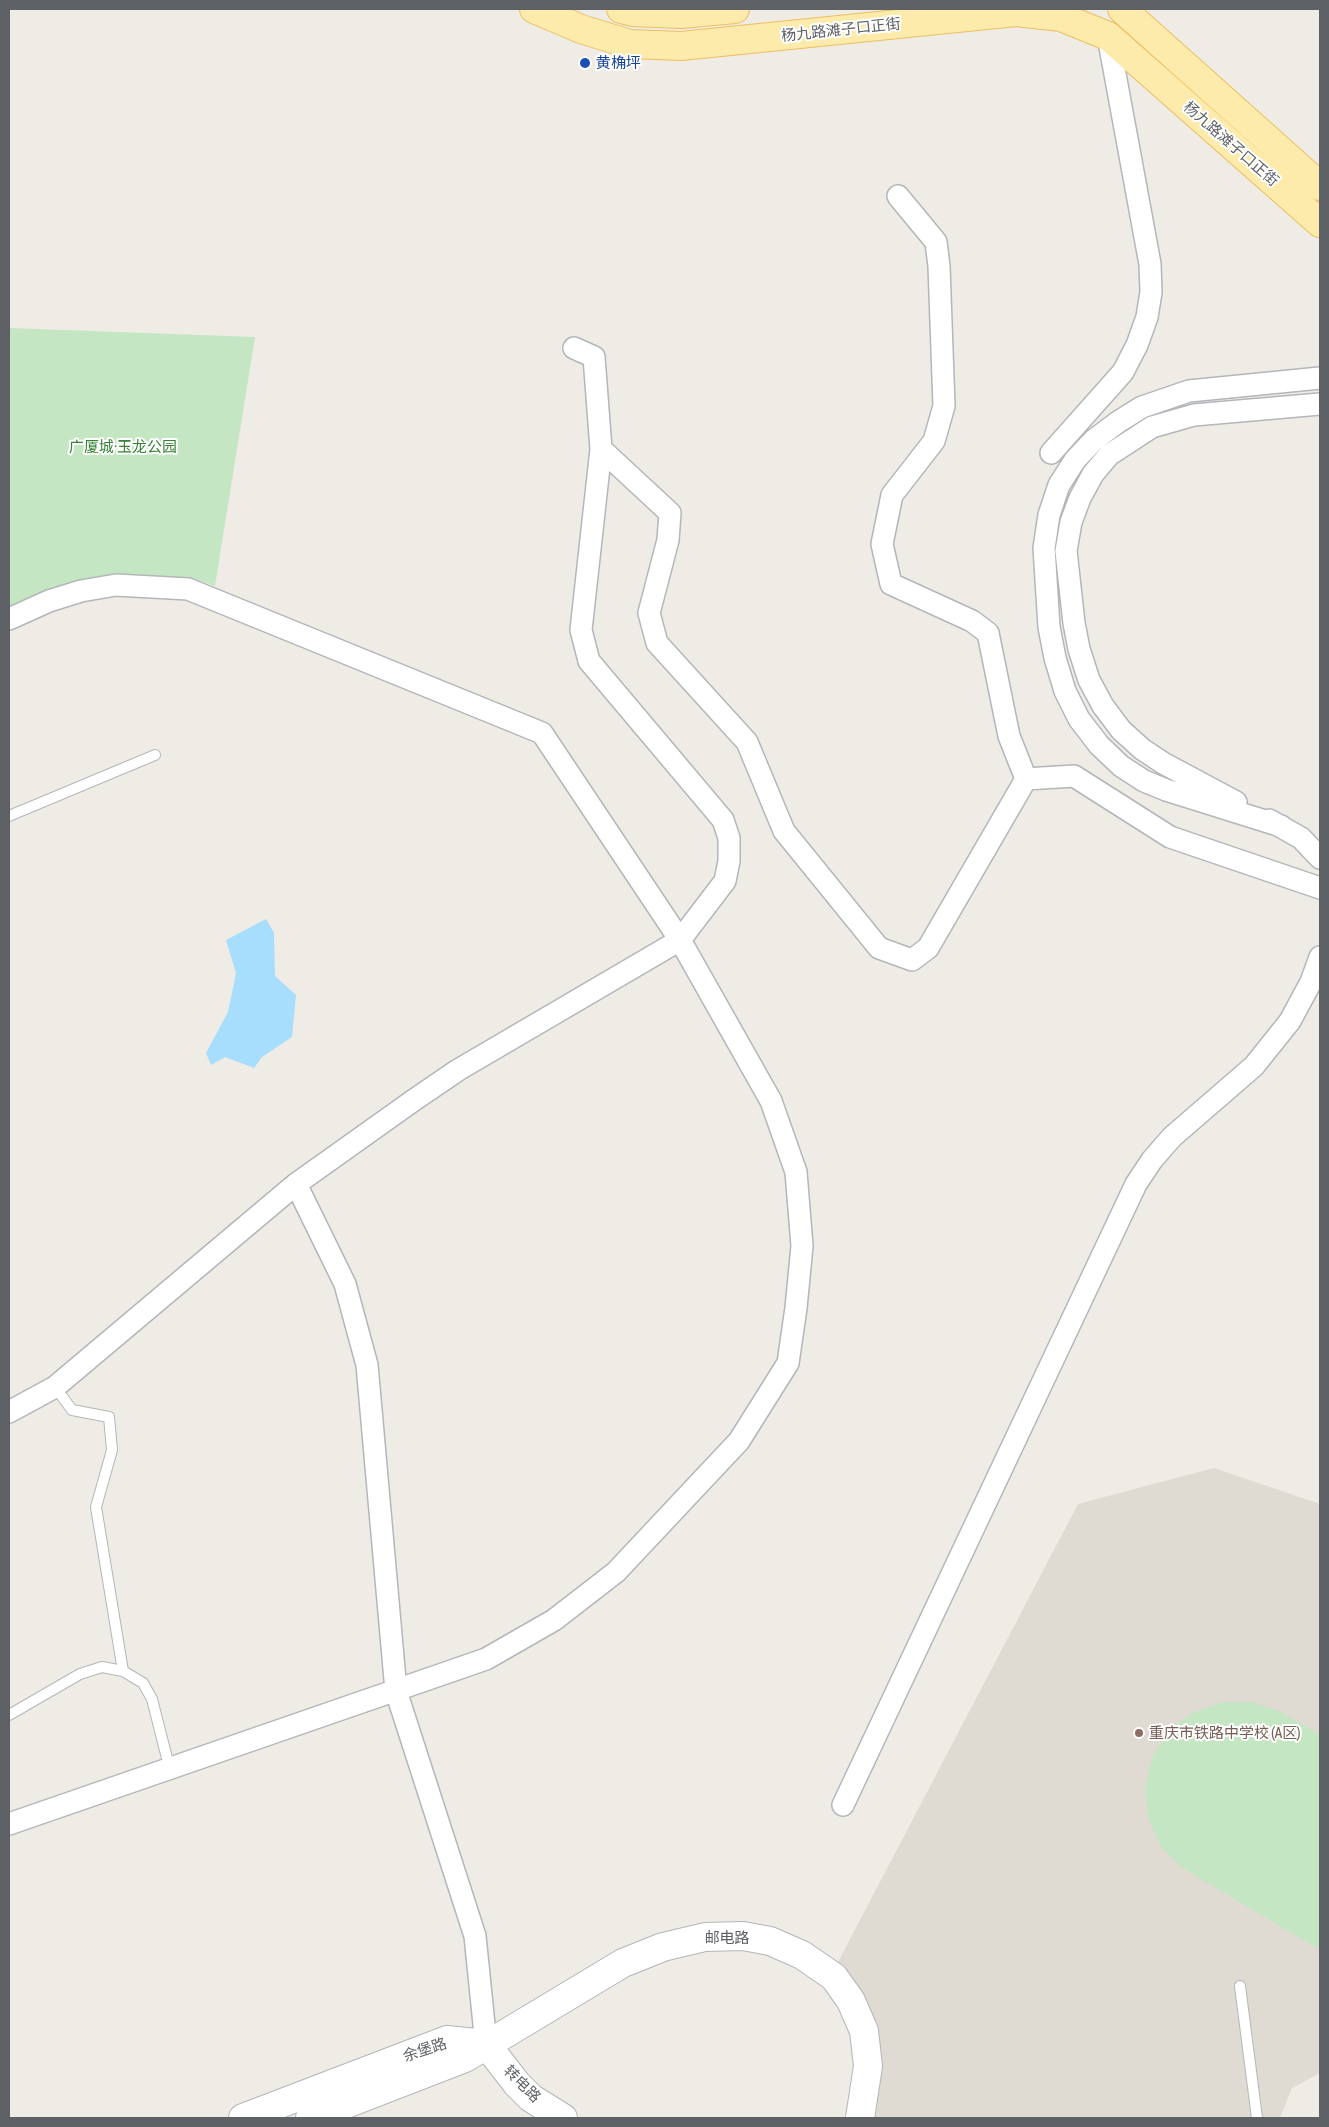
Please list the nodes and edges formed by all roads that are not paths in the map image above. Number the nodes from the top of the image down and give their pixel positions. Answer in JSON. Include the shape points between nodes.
{"nodes":[{"id":1,"x":534,"y":9,"type":"edge"},
{"id":2,"x":621,"y":9,"type":"edge"},
{"id":3,"x":735,"y":9,"type":"edge"},
{"id":4,"x":1122,"y":9,"type":"edge"},
{"id":5,"x":1108,"y":36,"type":"junction"},
{"id":6,"x":1320,"y":186,"type":"edge"},
{"id":7,"x":898,"y":196,"type":"dead end"},
{"id":8,"x":1320,"y":222,"type":"edge"},
{"id":9,"x":574,"y":348,"type":"dead end"},
{"id":10,"x":1320,"y":378,"type":"edge"},
{"id":11,"x":1320,"y":404,"type":"edge"},
{"id":12,"x":601,"y":449,"type":"junction"},
{"id":13,"x":1051,"y":453,"type":"dead end"},
{"id":14,"x":9,"y":619,"type":"edge"},
{"id":15,"x":156,"y":755,"type":"dead end"},
{"id":16,"x":1026,"y":779,"type":"junction"},
{"id":17,"x":9,"y":816,"type":"edge"},
{"id":18,"x":1281,"y":826,"type":"junction"},
{"id":19,"x":1320,"y":858,"type":"edge"},
{"id":20,"x":1320,"y":888,"type":"edge"},
{"id":21,"x":680,"y":940,"type":"junction"},
{"id":22,"x":1320,"y":957,"type":"edge"},
{"id":23,"x":296,"y":1184,"type":"junction"},
{"id":24,"x":55,"y":1388,"type":"junction"},
{"id":25,"x":9,"y":1412,"type":"edge"},
{"id":26,"x":123,"y":1671,"type":"junction"},
{"id":27,"x":396,"y":1691,"type":"junction"},
{"id":28,"x":9,"y":1715,"type":"edge"},
{"id":29,"x":170,"y":1770,"type":"junction"},
{"id":30,"x":843,"y":1805,"type":"dead end"},
{"id":31,"x":9,"y":1824,"type":"edge"},
{"id":32,"x":1240,"y":1986,"type":"dead end"},
{"id":33,"x":486,"y":2044,"type":"junction"},
{"id":34,"x":243,"y":2118,"type":"edge"},
{"id":35,"x":310,"y":2118,"type":"edge"},
{"id":36,"x":563,"y":2118,"type":"edge"},
{"id":37,"x":860,"y":2118,"type":"edge"},
{"id":38,"x":1257,"y":2118,"type":"edge"}],
"edges":[{"from":1,"to":5,"type":"main road","name":"杨九路滩子口正街","via":[[581,29],[630,44],[681,46],[1016,12],[1061,17]]},
{"from":2,"to":3,"type":"main road","via":[[681,14]]},
{"from":4,"to":6,"type":"main road","name":"杨九路滩子口正街"},
{"from":5,"to":8,"type":"main road","name":"杨九路滩子口正街"},
{"from":5,"to":13,"type":"street","via":[[1150,264],[1147,317],[1123,372]]},
{"from":7,"to":16,"type":"street","via":[[936,242],[944,406],[934,441],[892,495],[882,544],[891,584],[972,621],[988,633],[1009,736]]},
{"from":9,"to":12,"type":"street","via":[[594,358]]},
{"from":10,"to":18,"type":"street","via":[[1189,391],[1142,407],[1094,440],[1075,460],[1059,485],[1049,515],[1044,548],[1049,627],[1055,658],[1065,691],[1080,720],[1099,745],[1121,766],[1144,781]]},
{"from":11,"to":18,"type":"street","via":[[1194,415],[1152,427],[1138,435],[1109,455],[1093,474],[1071,522],[1066,551],[1079,649],[1102,706],[1121,730],[1163,764]]},
{"from":12,"to":16,"type":"street","via":[[670,513],[668,540],[649,613],[657,643],[747,742],[784,831],[879,948],[912,960],[928,948]]},
{"from":12,"to":21,"type":"street","via":[[581,630],[588,661],[723,820],[728,838],[729,861],[725,880]]},
{"from":14,"to":21,"type":"street","via":[[49,601],[116,585],[188,590],[542,732]]},
{"from":15,"to":17,"type":"lane"},
{"from":16,"to":20,"type":"street","via":[[1074,776],[1170,837]]},
{"from":18,"to":19,"type":"street","via":[[1300,838]]},
{"from":21,"to":23,"type":"street","via":[[458,1070]]},
{"from":21,"to":27,"type":"street","via":[[771,1100],[796,1172],[802,1246],[788,1363],[740,1441],[616,1572],[554,1620],[486,1659]]},
{"from":22,"to":30,"type":"street","via":[[1290,1021],[1254,1066],[1172,1137],[1136,1184]]},
{"from":23,"to":24,"type":"street"},
{"from":23,"to":27,"type":"street","via":[[345,1284],[367,1365]]},
{"from":24,"to":25,"type":"street"},
{"from":24,"to":26,"type":"lane","via":[[72,1410],[110,1416],[112,1450],[96,1507]]},
{"from":26,"to":28,"type":"lane","via":[[102,1667],[80,1674]]},
{"from":26,"to":29,"type":"lane","via":[[142,1683],[152,1700]]},
{"from":27,"to":29,"type":"street"},
{"from":27,"to":33,"type":"street","via":[[474,1936]]},
{"from":29,"to":31,"type":"street"},
{"from":32,"to":38,"type":"lane"},
{"from":33,"to":34,"type":"street","name":"余堡路","via":[[447,2040]]},
{"from":33,"to":35,"type":"street","name":"余堡路","via":[[465,2058]]},
{"from":33,"to":36,"type":"street","name":"转电路","via":[[531,2098]]},
{"from":33,"to":37,"type":"street","name":"邮电路","via":[[623,1963],[664,1948],[705,1936],[743,1936],[770,1941],[802,1955],[834,1976],[851,2001],[864,2031],[868,2066]]}]}
